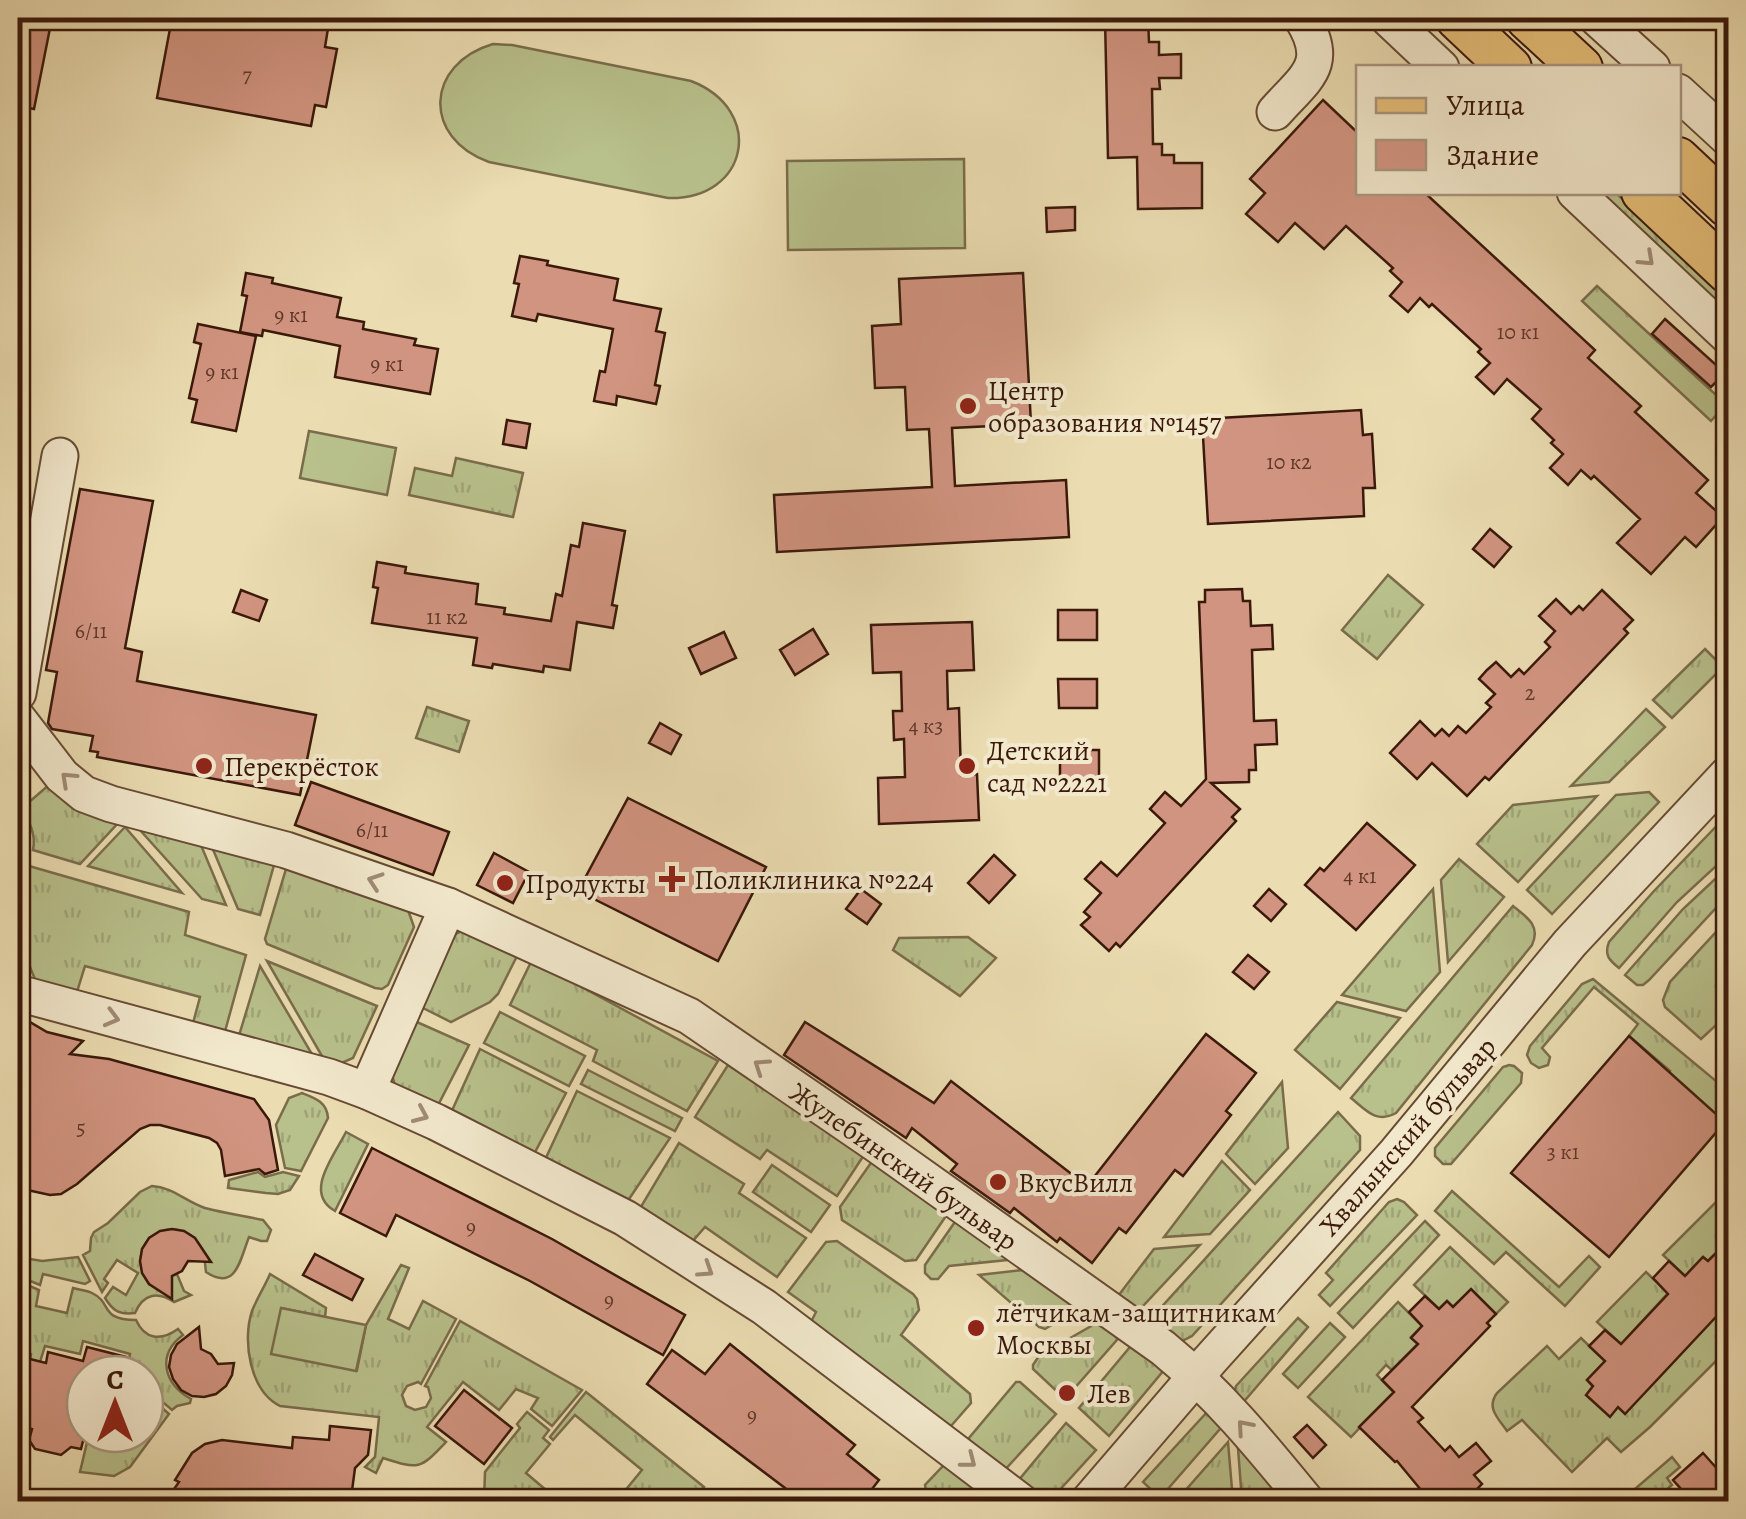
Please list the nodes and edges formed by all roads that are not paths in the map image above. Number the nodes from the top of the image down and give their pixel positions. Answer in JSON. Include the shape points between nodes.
{"nodes":[{"id":1,"x":1302,"y":18,"type":"edge"},
{"id":2,"x":1388,"y":18,"type":"edge"},
{"id":3,"x":1457,"y":18,"type":"edge"},
{"id":4,"x":1527,"y":18,"type":"edge"},
{"id":5,"x":1598,"y":18,"type":"edge"},
{"id":6,"x":1439,"y":65,"type":"edge"},
{"id":7,"x":1507,"y":65,"type":"edge"},
{"id":8,"x":1578,"y":65,"type":"edge"},
{"id":9,"x":1649,"y":65,"type":"edge"},
{"id":10,"x":1681,"y":95,"type":"edge"},
{"id":11,"x":1275,"y":112,"type":"dead end"},
{"id":12,"x":1728,"y":138,"type":"edge"},
{"id":13,"x":1681,"y":162,"type":"edge"},
{"id":14,"x":1578,"y":195,"type":"edge"},
{"id":15,"x":1646,"y":195,"type":"edge"},
{"id":16,"x":1728,"y":206,"type":"edge"},
{"id":17,"x":1728,"y":272,"type":"edge"},
{"id":18,"x":1728,"y":336,"type":"edge"},
{"id":19,"x":60,"y":456,"type":"dead end"},
{"id":20,"x":18,"y":693,"type":"edge"},
{"id":21,"x":18,"y":719,"type":"edge"},
{"id":22,"x":1728,"y":774,"type":"edge"},
{"id":23,"x":448,"y":906,"type":"junction"},
{"id":24,"x":18,"y":993,"type":"edge"},
{"id":25,"x":367,"y":1091,"type":"junction"},
{"id":26,"x":1197,"y":1376,"type":"junction"},
{"id":27,"x":1021,"y":1502,"type":"edge"},
{"id":28,"x":1088,"y":1502,"type":"edge"},
{"id":29,"x":1308,"y":1502,"type":"edge"}],
"edges":[{"from":1,"to":11,"type":"street","via":[[1315,44],[1315,62]]},
{"from":2,"to":6,"type":"street"},
{"from":3,"to":7,"type":"main road"},
{"from":4,"to":8,"type":"main road"},
{"from":5,"to":9,"type":"street"},
{"from":10,"to":12,"type":"street"},
{"from":13,"to":16,"type":"main road"},
{"from":14,"to":18,"type":"street","one_way":true},
{"from":15,"to":17,"type":"main road"},
{"from":19,"to":20,"type":"street"},
{"from":23,"to":21,"type":"street","name":"Жулебинский бульвар","one_way":true,"via":[[286,850],[84,794]]},
{"from":22,"to":26,"type":"street","name":"Хвалынский бульвар","via":[[1570,943],[1396,1153]]},
{"from":23,"to":25,"type":"street"},
{"from":26,"to":23,"type":"street","name":"Жулебинский бульвар","one_way":true,"via":[[689,1016]]},
{"from":24,"to":25,"type":"street","one_way":true},
{"from":25,"to":27,"type":"street","one_way":true,"via":[[625,1218],[764,1307]]},
{"from":26,"to":28,"type":"street","name":"Хвалынский бульвар"},
{"from":29,"to":26,"type":"street","name":"Жулебинский бульвар","one_way":true}]}
